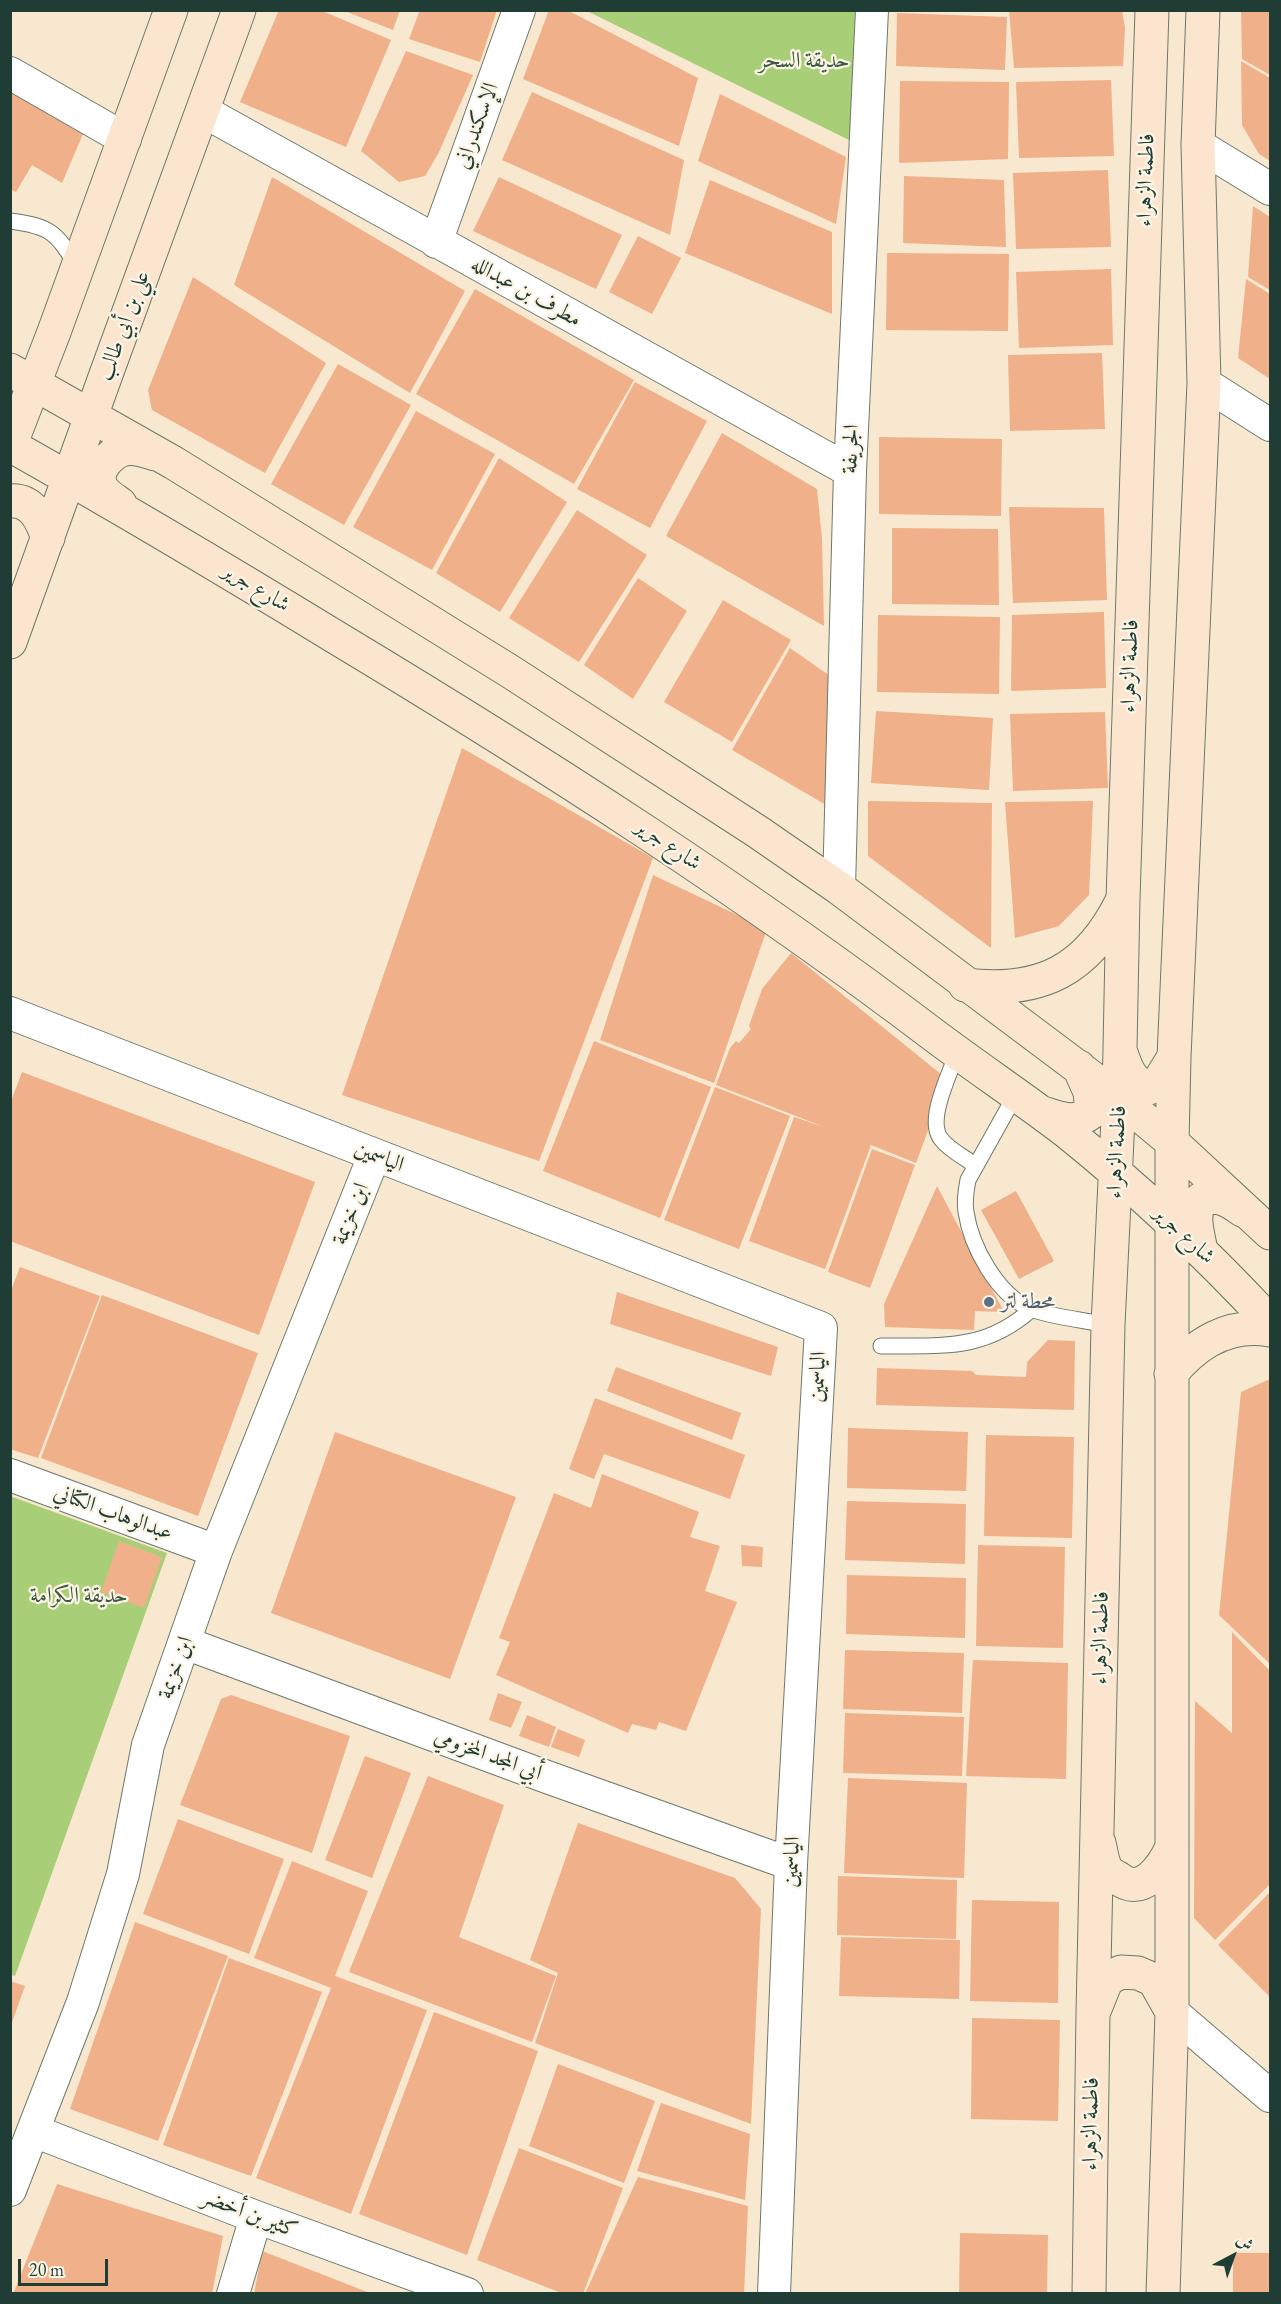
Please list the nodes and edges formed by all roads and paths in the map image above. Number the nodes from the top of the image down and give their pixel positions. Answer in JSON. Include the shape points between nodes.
{"nodes":[{"id":1,"x":171,"y":10,"type":"edge"},
{"id":2,"x":239,"y":10,"type":"edge"},
{"id":3,"x":519,"y":10,"type":"edge"},
{"id":4,"x":872,"y":10,"type":"edge"},
{"id":5,"x":1152,"y":10,"type":"edge"},
{"id":6,"x":1203,"y":10,"type":"edge"},
{"id":7,"x":10,"y":73,"type":"edge"},
{"id":8,"x":203,"y":111,"type":"junction"},
{"id":9,"x":125,"y":139,"type":"junction"},
{"id":10,"x":1198,"y":145,"type":"junction"},
{"id":11,"x":1270,"y":189,"type":"edge"},
{"id":12,"x":10,"y":220,"type":"edge"},
{"id":13,"x":436,"y":242,"type":"junction"},
{"id":14,"x":77,"y":269,"type":"junction"},
{"id":15,"x":48,"y":348,"type":"junction"},
{"id":16,"x":22,"y":377,"type":"edge"},
{"id":17,"x":104,"y":380,"type":"junction"},
{"id":18,"x":1204,"y":383,"type":"junction"},
{"id":19,"x":91,"y":416,"type":"junction"},
{"id":20,"x":1270,"y":425,"type":"edge"},
{"id":21,"x":11,"y":445,"type":"edge"},
{"id":22,"x":162,"y":456,"type":"junction"},
{"id":23,"x":850,"y":471,"type":"junction"},
{"id":24,"x":69,"y":478,"type":"junction"},
{"id":25,"x":10,"y":501,"type":"edge"},
{"id":26,"x":130,"y":513,"type":"junction"},
{"id":27,"x":48,"y":538,"type":"junction"},
{"id":28,"x":10,"y":642,"type":"edge"},
{"id":29,"x":839,"y":888,"type":"junction"},
{"id":30,"x":1123,"y":899,"type":"junction"},
{"id":31,"x":965,"y":985,"type":"junction"},
{"id":32,"x":10,"y":1013,"type":"edge"},
{"id":33,"x":1120,"y":1050,"type":"junction"},
{"id":34,"x":957,"y":1053,"type":"junction"},
{"id":35,"x":1174,"y":1057,"type":"junction"},
{"id":36,"x":1079,"y":1067,"type":"junction"},
{"id":37,"x":1119,"y":1098,"type":"junction"},
{"id":38,"x":1027,"y":1102,"type":"junction"},
{"id":39,"x":1172,"y":1142,"type":"junction"},
{"id":40,"x":374,"y":1156,"type":"junction"},
{"id":41,"x":975,"y":1165,"type":"junction"},
{"id":42,"x":1116,"y":1173,"type":"junction"},
{"id":43,"x":1171,"y":1222,"type":"junction"},
{"id":44,"x":1263,"y":1227,"type":"edge"},
{"id":45,"x":1112,"y":1251,"type":"junction"},
{"id":46,"x":1202,"y":1251,"type":"junction"},
{"id":47,"x":1171,"y":1263,"type":"junction"},
{"id":48,"x":1032,"y":1309,"type":"junction"},
{"id":49,"x":1270,"y":1322,"type":"edge"},
{"id":50,"x":1107,"y":1325,"type":"junction"},
{"id":51,"x":1270,"y":1330,"type":"edge"},
{"id":52,"x":881,"y":1346,"type":"dead end"},
{"id":53,"x":1171,"y":1374,"type":"junction"},
{"id":54,"x":10,"y":1475,"type":"edge"},
{"id":55,"x":216,"y":1551,"type":"junction"},
{"id":56,"x":185,"y":1643,"type":"junction"},
{"id":57,"x":1096,"y":1835,"type":"junction"},
{"id":58,"x":1172,"y":1847,"type":"junction"},
{"id":59,"x":791,"y":1864,"type":"junction"},
{"id":60,"x":1172,"y":2012,"type":"junction"},
{"id":61,"x":1092,"y":2013,"type":"junction"},
{"id":62,"x":1270,"y":2096,"type":"edge"},
{"id":63,"x":34,"y":2131,"type":"junction"},
{"id":64,"x":10,"y":2190,"type":"edge"},
{"id":65,"x":256,"y":2217,"type":"junction"},
{"id":66,"x":233,"y":2294,"type":"edge"},
{"id":67,"x":467,"y":2294,"type":"edge"},
{"id":68,"x":774,"y":2294,"type":"edge"},
{"id":69,"x":1089,"y":2294,"type":"edge"},
{"id":70,"x":1163,"y":2294,"type":"edge"}],
"edges":[{"from":1,"to":9,"type":"main road"},
{"from":2,"to":8,"type":"main road","name":"علي بن أبي طالب"},
{"from":3,"to":13,"type":"street","name":"الإسكندراني"},
{"from":4,"to":23,"type":"street","name":"الجريفة"},
{"from":5,"to":30,"type":"main road","name":"فاطمة الزهراء"},
{"from":6,"to":10,"type":"main road"},
{"from":7,"to":9,"type":"street"},
{"from":8,"to":13,"type":"street","name":"مطرف بن عبدالله"},
{"from":8,"to":17,"type":"main road","name":"علي بن أبي طالب"},
{"from":9,"to":14,"type":"main road"},
{"from":10,"to":11,"type":"street"},
{"from":10,"to":18,"type":"main road"},
{"from":12,"to":14,"type":"lane","via":[[44,227],[62,242]]},
{"from":13,"to":23,"type":"street","name":"مطرف بن عبدالله"},
{"from":14,"to":15,"type":"main road"},
{"from":15,"to":16,"type":"main road"},
{"from":15,"to":17,"type":"main road","via":[[56,378],[65,386],[86,390]]},
{"from":16,"to":19,"type":"main road"},
{"from":16,"to":21,"type":"main road"},
{"from":17,"to":19,"type":"main road","name":"علي بن أبي طالب"},
{"from":18,"to":20,"type":"street"},
{"from":18,"to":35,"type":"main road"},
{"from":19,"to":22,"type":"main road"},
{"from":19,"to":24,"type":"main road","name":"علي بن أبي طالب"},
{"from":21,"to":24,"type":"main road","name":"شارع جرير"},
{"from":22,"to":26,"type":"main road","via":[[125,449],[102,466],[102,488]]},
{"from":22,"to":29,"type":"main road","via":[[511,672]]},
{"from":23,"to":29,"type":"street","name":"الجريفة"},
{"from":24,"to":26,"type":"main road","name":"شارع جرير"},
{"from":24,"to":27,"type":"main road","name":"علي بن أبي طالب"},
{"from":25,"to":27,"type":"main road","via":[[28,505]]},
{"from":26,"to":34,"type":"main road","name":"شارع جرير","via":[[479,723],[629,819],[757,906]]},
{"from":27,"to":28,"type":"main road","name":"علي بن أبي طالب"},
{"from":29,"to":31,"type":"main road"},
{"from":30,"to":31,"type":"main road","via":[[1094,947],[1072,965],[1021,986]]},
{"from":30,"to":33,"type":"main road","name":"فاطمة الزهراء"},
{"from":31,"to":36,"type":"main road"},
{"from":32,"to":40,"type":"street","name":"الياسمين"},
{"from":33,"to":35,"type":"main road","via":[[1127,1072],[1149,1088],[1158,1083]]},
{"from":33,"to":37,"type":"main road","name":"فاطمة الزهراء"},
{"from":34,"to":38,"type":"main road","name":"شارع جرير"},
{"from":34,"to":41,"type":"lane","via":[[936,1114],[936,1130],[945,1143]]},
{"from":35,"to":39,"type":"main road"},
{"from":36,"to":37,"type":"main road"},
{"from":36,"to":38,"type":"main road","via":[[1090,1092],[1092,1112],[1078,1120],[1065,1120]]},
{"from":37,"to":39,"type":"main road"},
{"from":37,"to":42,"type":"main road","name":"فاطمة الزهراء"},
{"from":38,"to":41,"type":"lane"},
{"from":38,"to":42,"type":"main road","name":"شارع جرير"},
{"from":39,"to":43,"type":"main road"},
{"from":39,"to":44,"type":"main road"},
{"from":40,"to":55,"type":"street","name":"ابن خزيمة"},
{"from":40,"to":59,"type":"street","name":"الياسمين","via":[[820,1328]]},
{"from":41,"to":48,"type":"lane","via":[[965,1195],[976,1244],[997,1282]]},
{"from":42,"to":43,"type":"main road","name":"شارع جرير"},
{"from":42,"to":45,"type":"main road","name":"فاطمة الزهراء"},
{"from":43,"to":46,"type":"main road","name":"شارع جرير"},
{"from":43,"to":47,"type":"main road"},
{"from":44,"to":46,"type":"main road","via":[[1228,1199],[1201,1199],[1195,1219]]},
{"from":45,"to":47,"type":"main road","via":[[1126,1226],[1143,1213],[1164,1231]]},
{"from":45,"to":50,"type":"main road","name":"فاطمة الزهراء"},
{"from":46,"to":49,"type":"main road","name":"شارع جرير"},
{"from":47,"to":53,"type":"main road"},
{"from":48,"to":50,"type":"lane"},
{"from":48,"to":52,"type":"lane","via":[[1002,1332],[966,1344]]},
{"from":50,"to":57,"type":"main road","name":"فاطمة الزهراء"},
{"from":51,"to":53,"type":"main road","via":[[1238,1330],[1218,1335],[1184,1358]]},
{"from":53,"to":58,"type":"main road"},
{"from":54,"to":55,"type":"street","name":"عبدالوهاب الكتاني"},
{"from":55,"to":56,"type":"street","name":"ابن خزيمة"},
{"from":56,"to":59,"type":"street","name":"أبي المجد المخزومي"},
{"from":56,"to":63,"type":"street","name":"ابن خزيمة","via":[[148,1745],[123,1874],[83,2002]]},
{"from":57,"to":58,"type":"main road","via":[[1106,1869],[1122,1882],[1133,1885],[1146,1882],[1164,1864]]},
{"from":57,"to":61,"type":"main road","name":"فاطمة الزهراء"},
{"from":58,"to":60,"type":"main road"},
{"from":59,"to":68,"type":"street","name":"الياسمين"},
{"from":60,"to":61,"type":"main road","via":[[1154,1980],[1138,1973],[1121,1972],[1107,1979]]},
{"from":60,"to":62,"type":"street"},
{"from":60,"to":70,"type":"main road"},
{"from":61,"to":69,"type":"main road","name":"فاطمة الزهراء"},
{"from":63,"to":64,"type":"street","name":"ابن خزيمة"},
{"from":63,"to":65,"type":"street","name":"كثير بن أخضر"},
{"from":65,"to":66,"type":"street"},
{"from":65,"to":67,"type":"street","name":"كثير بن أخضر"}]}
